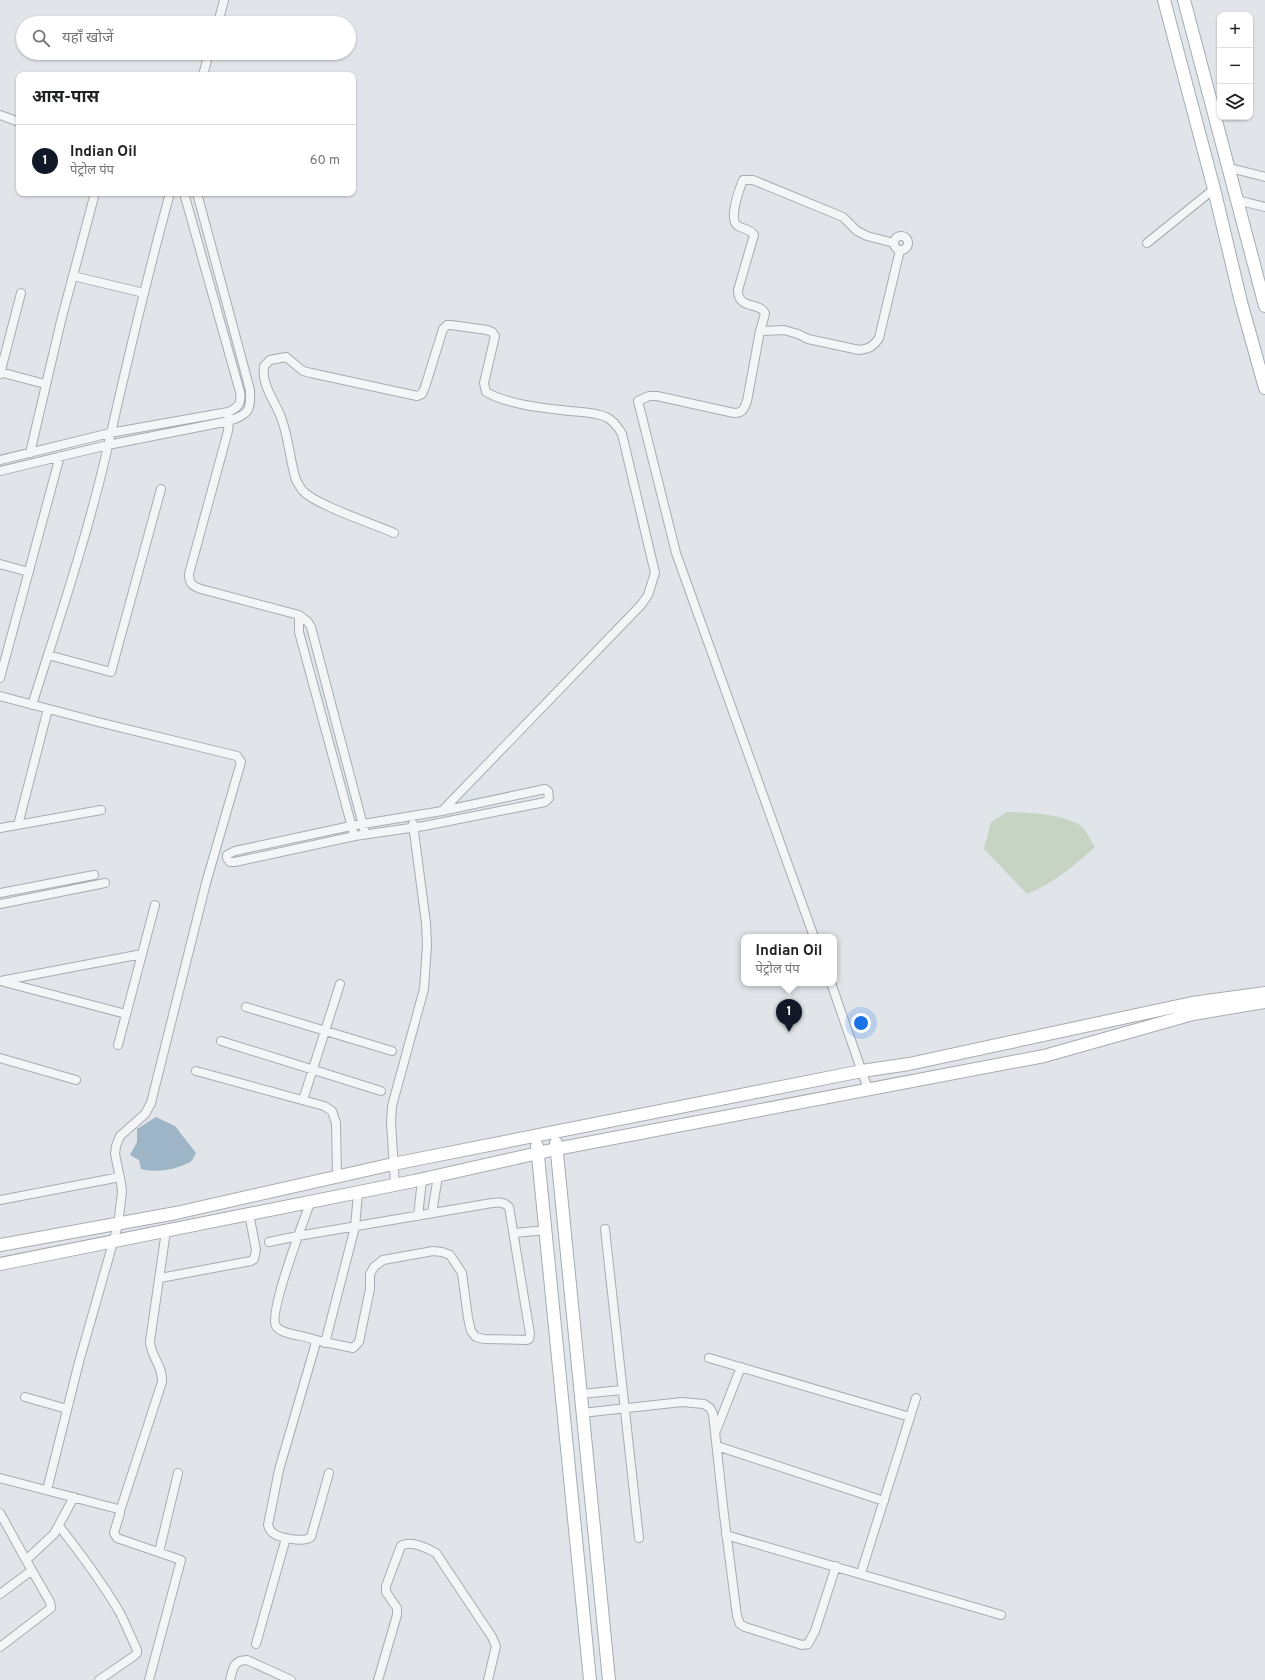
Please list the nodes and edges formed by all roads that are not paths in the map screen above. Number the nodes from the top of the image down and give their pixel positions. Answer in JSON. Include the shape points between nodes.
{"nodes":[{"id":1,"x":224,"y":0,"type":"edge"},
{"id":2,"x":1164,"y":0,"type":"edge"},
{"id":3,"x":1184,"y":0,"type":"edge"},
{"id":4,"x":220,"y":16,"type":"edge"},
{"id":5,"x":207,"y":60,"type":"edge"},
{"id":6,"x":204,"y":72,"type":"edge"},
{"id":7,"x":0,"y":115,"type":"edge"},
{"id":8,"x":16,"y":121,"type":"edge"},
{"id":9,"x":1230,"y":168,"type":"junction"},
{"id":10,"x":1265,"y":178,"type":"edge"},
{"id":11,"x":1214,"y":189,"type":"junction"},
{"id":12,"x":94,"y":196,"type":"edge"},
{"id":13,"x":169,"y":196,"type":"edge"},
{"id":14,"x":185,"y":196,"type":"edge"},
{"id":15,"x":198,"y":196,"type":"edge"},
{"id":16,"x":1237,"y":200,"type":"junction"},
{"id":17,"x":1265,"y":207,"type":"edge"},
{"id":18,"x":1147,"y":242,"type":"dead end"},
{"id":19,"x":894,"y":243,"type":"junction"},
{"id":20,"x":900,"y":250,"type":"junction"},
{"id":21,"x":73,"y":276,"type":"junction"},
{"id":22,"x":21,"y":293,"type":"dead end"},
{"id":23,"x":144,"y":293,"type":"junction"},
{"id":24,"x":1265,"y":306,"type":"edge"},
{"id":25,"x":760,"y":331,"type":"junction"},
{"id":26,"x":1260,"y":345,"type":"edge"},
{"id":27,"x":0,"y":373,"type":"edge"},
{"id":28,"x":45,"y":384,"type":"junction"},
{"id":29,"x":1265,"y":388,"type":"edge"},
{"id":30,"x":240,"y":404,"type":"junction"},
{"id":31,"x":250,"y":408,"type":"junction"},
{"id":32,"x":228,"y":412,"type":"junction"},
{"id":33,"x":229,"y":420,"type":"junction"},
{"id":34,"x":110,"y":432,"type":"junction"},
{"id":35,"x":108,"y":445,"type":"junction"},
{"id":36,"x":30,"y":453,"type":"junction"},
{"id":37,"x":60,"y":456,"type":"junction"},
{"id":38,"x":0,"y":460,"type":"edge"},
{"id":39,"x":0,"y":471,"type":"edge"},
{"id":40,"x":161,"y":489,"type":"dead end"},
{"id":41,"x":394,"y":533,"type":"dead end"},
{"id":42,"x":0,"y":564,"type":"edge"},
{"id":43,"x":29,"y":572,"type":"junction"},
{"id":44,"x":299,"y":615,"type":"junction"},
{"id":45,"x":48,"y":655,"type":"junction"},
{"id":46,"x":0,"y":678,"type":"edge"},
{"id":47,"x":0,"y":696,"type":"edge"},
{"id":48,"x":32,"y":705,"type":"junction"},
{"id":49,"x":48,"y":709,"type":"junction"},
{"id":50,"x":101,"y":810,"type":"dead end"},
{"id":51,"x":442,"y":811,"type":"junction"},
{"id":52,"x":413,"y":816,"type":"junction"},
{"id":53,"x":363,"y":824,"type":"junction"},
{"id":54,"x":18,"y":825,"type":"junction"},
{"id":55,"x":351,"y":826,"type":"junction"},
{"id":56,"x":0,"y":828,"type":"edge"},
{"id":57,"x":414,"y":828,"type":"junction"},
{"id":58,"x":366,"y":834,"type":"junction"},
{"id":59,"x":355,"y":836,"type":"junction"},
{"id":60,"x":94,"y":875,"type":"dead end"},
{"id":61,"x":105,"y":883,"type":"dead end"},
{"id":62,"x":0,"y":894,"type":"edge"},
{"id":63,"x":0,"y":904,"type":"edge"},
{"id":64,"x":155,"y":905,"type":"dead end"},
{"id":65,"x":813,"y":934,"type":"edge"},
{"id":66,"x":142,"y":954,"type":"junction"},
{"id":67,"x":0,"y":982,"type":"edge"},
{"id":68,"x":340,"y":984,"type":"dead end"},
{"id":69,"x":832,"y":986,"type":"edge"},
{"id":70,"x":1265,"y":993,"type":"edge"},
{"id":71,"x":1265,"y":1002,"type":"edge"},
{"id":72,"x":246,"y":1007,"type":"dead end"},
{"id":73,"x":126,"y":1014,"type":"junction"},
{"id":74,"x":325,"y":1031,"type":"junction"},
{"id":75,"x":221,"y":1041,"type":"dead end"},
{"id":76,"x":118,"y":1045,"type":"dead end"},
{"id":77,"x":392,"y":1051,"type":"dead end"},
{"id":78,"x":0,"y":1058,"type":"edge"},
{"id":79,"x":312,"y":1070,"type":"junction"},
{"id":80,"x":196,"y":1071,"type":"dead end"},
{"id":81,"x":855,"y":1072,"type":"junction"},
{"id":82,"x":76,"y":1080,"type":"dead end"},
{"id":83,"x":866,"y":1090,"type":"junction"},
{"id":84,"x":381,"y":1091,"type":"dead end"},
{"id":85,"x":303,"y":1100,"type":"junction"},
{"id":86,"x":554,"y":1131,"type":"junction"},
{"id":87,"x":535,"y":1136,"type":"junction"},
{"id":88,"x":556,"y":1149,"type":"junction"},
{"id":89,"x":539,"y":1152,"type":"junction"},
{"id":90,"x":393,"y":1164,"type":"junction"},
{"id":91,"x":337,"y":1176,"type":"junction"},
{"id":92,"x":438,"y":1176,"type":"junction"},
{"id":93,"x":120,"y":1177,"type":"junction"},
{"id":94,"x":422,"y":1180,"type":"junction"},
{"id":95,"x":396,"y":1185,"type":"junction"},
{"id":96,"x":358,"y":1193,"type":"junction"},
{"id":97,"x":0,"y":1200,"type":"edge"},
{"id":98,"x":310,"y":1203,"type":"junction"},
{"id":99,"x":432,"y":1213,"type":"junction"},
{"id":100,"x":249,"y":1214,"type":"junction"},
{"id":101,"x":418,"y":1216,"type":"junction"},
{"id":102,"x":118,"y":1225,"type":"junction"},
{"id":103,"x":355,"y":1226,"type":"junction"},
{"id":104,"x":605,"y":1229,"type":"dead end"},
{"id":105,"x":166,"y":1230,"type":"junction"},
{"id":106,"x":547,"y":1230,"type":"junction"},
{"id":107,"x":514,"y":1233,"type":"junction"},
{"id":108,"x":298,"y":1236,"type":"junction"},
{"id":109,"x":113,"y":1242,"type":"junction"},
{"id":110,"x":269,"y":1242,"type":"dead end"},
{"id":111,"x":0,"y":1245,"type":"edge"},
{"id":112,"x":0,"y":1264,"type":"edge"},
{"id":113,"x":160,"y":1278,"type":"junction"},
{"id":114,"x":315,"y":1340,"type":"junction"},
{"id":115,"x":325,"y":1342,"type":"junction"},
{"id":116,"x":709,"y":1358,"type":"dead end"},
{"id":117,"x":741,"y":1367,"type":"junction"},
{"id":118,"x":622,"y":1390,"type":"junction"},
{"id":119,"x":581,"y":1394,"type":"junction"},
{"id":120,"x":25,"y":1397,"type":"dead end"},
{"id":121,"x":916,"y":1398,"type":"dead end"},
{"id":122,"x":624,"y":1408,"type":"junction"},
{"id":123,"x":67,"y":1409,"type":"junction"},
{"id":124,"x":582,"y":1413,"type":"junction"},
{"id":125,"x":910,"y":1417,"type":"junction"},
{"id":126,"x":715,"y":1432,"type":"junction"},
{"id":127,"x":717,"y":1446,"type":"junction"},
{"id":128,"x":178,"y":1473,"type":"dead end"},
{"id":129,"x":329,"y":1473,"type":"dead end"},
{"id":130,"x":0,"y":1478,"type":"edge"},
{"id":131,"x":47,"y":1490,"type":"junction"},
{"id":132,"x":74,"y":1497,"type":"junction"},
{"id":133,"x":884,"y":1501,"type":"junction"},
{"id":134,"x":120,"y":1510,"type":"junction"},
{"id":135,"x":0,"y":1512,"type":"edge"},
{"id":136,"x":59,"y":1526,"type":"junction"},
{"id":137,"x":726,"y":1535,"type":"junction"},
{"id":138,"x":286,"y":1538,"type":"junction"},
{"id":139,"x":639,"y":1538,"type":"dead end"},
{"id":140,"x":159,"y":1552,"type":"junction"},
{"id":141,"x":26,"y":1560,"type":"junction"},
{"id":142,"x":836,"y":1566,"type":"junction"},
{"id":143,"x":31,"y":1571,"type":"junction"},
{"id":144,"x":862,"y":1573,"type":"junction"},
{"id":145,"x":0,"y":1594,"type":"edge"},
{"id":146,"x":1001,"y":1615,"type":"dead end"},
{"id":147,"x":256,"y":1644,"type":"dead end"},
{"id":148,"x":0,"y":1647,"type":"edge"},
{"id":149,"x":99,"y":1680,"type":"edge"},
{"id":150,"x":149,"y":1680,"type":"edge"},
{"id":151,"x":230,"y":1680,"type":"edge"},
{"id":152,"x":291,"y":1680,"type":"edge"},
{"id":153,"x":378,"y":1680,"type":"edge"},
{"id":154,"x":488,"y":1680,"type":"edge"},
{"id":155,"x":590,"y":1680,"type":"edge"},
{"id":156,"x":609,"y":1680,"type":"edge"}],
"edges":[{"from":1,"to":4,"type":"street"},
{"from":2,"to":11,"type":"street"},
{"from":3,"to":9,"type":"street"},
{"from":5,"to":6,"type":"street"},
{"from":7,"to":8,"type":"street"},
{"from":9,"to":10,"type":"street"},
{"from":9,"to":16,"type":"street"},
{"from":11,"to":18,"type":"street"},
{"from":11,"to":26,"type":"street"},
{"from":12,"to":21,"type":"street"},
{"from":13,"to":23,"type":"street"},
{"from":14,"to":30,"type":"street","via":[[240,392]]},
{"from":15,"to":31,"type":"street","via":[[250,390]]},
{"from":16,"to":17,"type":"street"},
{"from":16,"to":24,"type":"street"},
{"from":19,"to":20,"type":"street"},
{"from":19,"to":20,"type":"street","via":[[897,237],[906,237],[908,246]]},
{"from":19,"to":25,"type":"street","via":[[867,236],[857,231],[843,217],[825,209],[753,180],[743,180],[733,220],[754,235],[738,295],[744,304],[761,308],[765,312]]},
{"from":20,"to":25,"type":"street","via":[[879,338],[873,346],[859,350],[808,339],[784,330]]},
{"from":21,"to":23,"type":"street"},
{"from":21,"to":28,"type":"street"},
{"from":22,"to":27,"type":"street"},
{"from":23,"to":34,"type":"street"},
{"from":25,"to":65,"type":"street","via":[[747,401],[742,412],[734,413],[657,396],[638,401],[676,553]]},
{"from":26,"to":29,"type":"street"},
{"from":27,"to":28,"type":"street"},
{"from":28,"to":36,"type":"street"},
{"from":30,"to":31,"type":"street"},
{"from":30,"to":32,"type":"street"},
{"from":31,"to":33,"type":"street","via":[[243,416]]},
{"from":32,"to":33,"type":"street"},
{"from":32,"to":34,"type":"street"},
{"from":33,"to":35,"type":"street"},
{"from":33,"to":44,"type":"street","via":[[189,581],[201,589]]},
{"from":34,"to":35,"type":"street"},
{"from":34,"to":36,"type":"street"},
{"from":35,"to":37,"type":"street"},
{"from":35,"to":45,"type":"street","via":[[75,570]]},
{"from":36,"to":38,"type":"street"},
{"from":37,"to":39,"type":"street"},
{"from":37,"to":43,"type":"street"},
{"from":40,"to":45,"type":"street","via":[[111,672]]},
{"from":41,"to":51,"type":"street","via":[[312,498],[302,490],[297,481],[282,418],[269,393],[263,372],[264,366],[270,360],[286,357],[303,371],[417,396],[422,394],[425,387],[442,329],[451,325],[487,330],[495,336],[484,383],[486,392],[539,408],[594,413],[616,424],[622,434],[655,573],[648,595],[641,605]]},
{"from":42,"to":43,"type":"street"},
{"from":43,"to":46,"type":"street"},
{"from":44,"to":53,"type":"street","via":[[311,627]]},
{"from":44,"to":55,"type":"street","via":[[299,632]]},
{"from":45,"to":48,"type":"street"},
{"from":47,"to":48,"type":"street"},
{"from":48,"to":49,"type":"street"},
{"from":49,"to":54,"type":"street"},
{"from":49,"to":93,"type":"street","via":[[237,756],[241,762],[206,883],[151,1103],[144,1114],[120,1136],[116,1146],[115,1154]]},
{"from":50,"to":54,"type":"street"},
{"from":51,"to":52,"type":"street"},
{"from":51,"to":57,"type":"street","via":[[541,790],[548,791],[549,795],[545,802]]},
{"from":52,"to":53,"type":"street"},
{"from":52,"to":57,"type":"street"},
{"from":53,"to":55,"type":"street"},
{"from":53,"to":58,"type":"street"},
{"from":54,"to":56,"type":"street"},
{"from":55,"to":59,"type":"street"},
{"from":55,"to":59,"type":"street","via":[[235,851],[227,855],[227,858],[230,862],[235,862]]},
{"from":57,"to":58,"type":"street"},
{"from":57,"to":90,"type":"street","via":[[426,923],[425,982],[392,1106]]},
{"from":58,"to":59,"type":"street"},
{"from":60,"to":62,"type":"street"},
{"from":61,"to":63,"type":"street"},
{"from":64,"to":66,"type":"street"},
{"from":66,"to":67,"type":"street"},
{"from":66,"to":73,"type":"street"},
{"from":67,"to":73,"type":"street"},
{"from":68,"to":74,"type":"street"},
{"from":69,"to":81,"type":"street"},
{"from":70,"to":81,"type":"street","via":[[1192,1003],[909,1064]]},
{"from":71,"to":83,"type":"street","via":[[1193,1014],[1044,1056]]},
{"from":72,"to":74,"type":"street"},
{"from":73,"to":76,"type":"street"},
{"from":74,"to":77,"type":"street"},
{"from":74,"to":79,"type":"street"},
{"from":75,"to":79,"type":"street"},
{"from":78,"to":82,"type":"street"},
{"from":79,"to":84,"type":"street"},
{"from":79,"to":85,"type":"street"},
{"from":80,"to":85,"type":"street"},
{"from":81,"to":83,"type":"street"},
{"from":81,"to":86,"type":"street"},
{"from":83,"to":88,"type":"street"},
{"from":85,"to":91,"type":"street","via":[[332,1111],[336,1123]]},
{"from":86,"to":87,"type":"street"},
{"from":86,"to":88,"type":"street"},
{"from":87,"to":89,"type":"street"},
{"from":87,"to":90,"type":"street"},
{"from":88,"to":89,"type":"street"},
{"from":88,"to":119,"type":"street"},
{"from":89,"to":92,"type":"street"},
{"from":89,"to":106,"type":"street"},
{"from":90,"to":91,"type":"street"},
{"from":90,"to":95,"type":"street"},
{"from":91,"to":102,"type":"street"},
{"from":92,"to":94,"type":"street"},
{"from":92,"to":99,"type":"street"},
{"from":93,"to":97,"type":"street"},
{"from":93,"to":102,"type":"street","via":[[122,1192]]},
{"from":94,"to":95,"type":"street"},
{"from":94,"to":101,"type":"street"},
{"from":95,"to":96,"type":"street"},
{"from":96,"to":98,"type":"street"},
{"from":96,"to":103,"type":"street"},
{"from":98,"to":100,"type":"street"},
{"from":98,"to":108,"type":"street"},
{"from":99,"to":101,"type":"street"},
{"from":99,"to":107,"type":"street","via":[[501,1202],[509,1207]]},
{"from":100,"to":105,"type":"street"},
{"from":100,"to":113,"type":"street","via":[[256,1250],[254,1259]]},
{"from":101,"to":103,"type":"street"},
{"from":102,"to":109,"type":"street"},
{"from":102,"to":111,"type":"street"},
{"from":103,"to":108,"type":"street"},
{"from":103,"to":115,"type":"street"},
{"from":104,"to":118,"type":"street"},
{"from":105,"to":109,"type":"street"},
{"from":105,"to":113,"type":"street"},
{"from":106,"to":107,"type":"street"},
{"from":106,"to":155,"type":"street"},
{"from":107,"to":115,"type":"street","via":[[529,1339],[476,1337],[471,1331],[468,1318],[462,1273],[450,1255],[433,1251],[383,1260],[374,1267],[370,1274],[370,1289],[360,1342],[353,1348]]},
{"from":108,"to":110,"type":"street"},
{"from":108,"to":114,"type":"street","via":[[276,1308],[275,1325],[280,1330]]},
{"from":109,"to":112,"type":"street"},
{"from":109,"to":123,"type":"street"},
{"from":113,"to":134,"type":"street","via":[[150,1348],[160,1367],[162,1382]]},
{"from":114,"to":115,"type":"street"},
{"from":114,"to":138,"type":"street","via":[[313,1356],[275,1488],[268,1525],[274,1534]]},
{"from":116,"to":117,"type":"street"},
{"from":117,"to":125,"type":"street"},
{"from":117,"to":126,"type":"street"},
{"from":118,"to":119,"type":"street"},
{"from":118,"to":122,"type":"street"},
{"from":119,"to":124,"type":"street"},
{"from":120,"to":123,"type":"street"},
{"from":121,"to":125,"type":"street"},
{"from":122,"to":124,"type":"street"},
{"from":122,"to":126,"type":"street","via":[[682,1402],[704,1404],[713,1414]]},
{"from":122,"to":139,"type":"street"},
{"from":123,"to":131,"type":"street"},
{"from":124,"to":156,"type":"street"},
{"from":125,"to":133,"type":"street"},
{"from":126,"to":127,"type":"street"},
{"from":127,"to":133,"type":"street"},
{"from":127,"to":137,"type":"street"},
{"from":128,"to":140,"type":"street"},
{"from":129,"to":138,"type":"street","via":[[311,1537],[304,1540]]},
{"from":130,"to":131,"type":"street"},
{"from":131,"to":132,"type":"street"},
{"from":132,"to":134,"type":"street"},
{"from":132,"to":136,"type":"street"},
{"from":133,"to":144,"type":"street"},
{"from":134,"to":140,"type":"street","via":[[115,1536]]},
{"from":135,"to":141,"type":"street"},
{"from":136,"to":141,"type":"street","via":[[45,1544]]},
{"from":136,"to":149,"type":"street","via":[[108,1593],[137,1650],[136,1655]]},
{"from":137,"to":142,"type":"street"},
{"from":137,"to":142,"type":"street","via":[[740,1624],[802,1645],[808,1644],[811,1640]]},
{"from":138,"to":147,"type":"street"},
{"from":140,"to":150,"type":"street","via":[[181,1560]]},
{"from":141,"to":143,"type":"street"},
{"from":142,"to":144,"type":"street"},
{"from":143,"to":145,"type":"street"},
{"from":143,"to":148,"type":"street","via":[[51,1608]]},
{"from":144,"to":146,"type":"street"},
{"from":151,"to":152,"type":"street","via":[[236,1662],[240,1660],[247,1660]]},
{"from":153,"to":154,"type":"street","via":[[398,1608],[386,1592],[386,1586],[401,1546],[410,1544],[436,1553],[492,1637],[496,1646]]}]}
